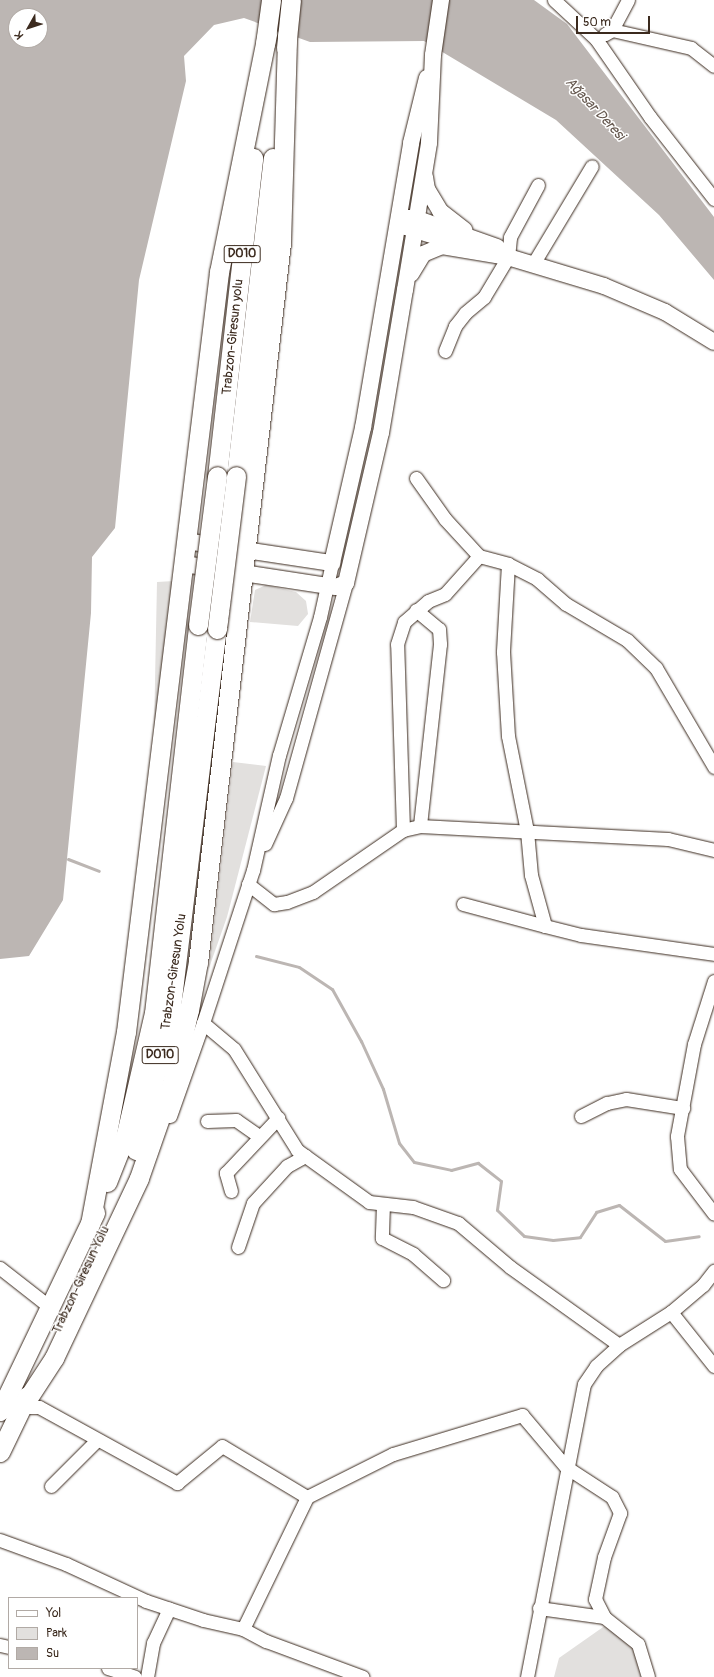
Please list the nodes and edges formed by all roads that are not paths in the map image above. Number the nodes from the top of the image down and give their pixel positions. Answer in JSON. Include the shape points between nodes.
{"nodes":[{"id":1,"x":271,"y":0,"type":"edge"},
{"id":2,"x":291,"y":0,"type":"edge"},
{"id":3,"x":441,"y":0,"type":"edge"},
{"id":4,"x":554,"y":0,"type":"edge"},
{"id":5,"x":628,"y":0,"type":"edge"},
{"id":6,"x":612,"y":30,"type":"junction"},
{"id":7,"x":267,"y":33,"type":"junction"},
{"id":8,"x":287,"y":35,"type":"junction"},
{"id":9,"x":596,"y":40,"type":"junction"},
{"id":10,"x":433,"y":55,"type":"junction"},
{"id":11,"x":714,"y":66,"type":"edge"},
{"id":12,"x":592,"y":166,"type":"dead end"},
{"id":13,"x":424,"y":172,"type":"junction"},
{"id":14,"x":538,"y":185,"type":"dead end"},
{"id":15,"x":714,"y":200,"type":"edge"},
{"id":16,"x":399,"y":218,"type":"junction"},
{"id":17,"x":414,"y":224,"type":"junction"},
{"id":18,"x":489,"y":249,"type":"junction"},
{"id":19,"x":508,"y":257,"type":"junction"},
{"id":20,"x":533,"y":264,"type":"junction"},
{"id":21,"x":405,"y":290,"type":"junction"},
{"id":22,"x":714,"y":342,"type":"edge"},
{"id":23,"x":445,"y":351,"type":"dead end"},
{"id":24,"x":226,"y":476,"type":"junction"},
{"id":25,"x":416,"y":478,"type":"dead end"},
{"id":26,"x":186,"y":541,"type":"junction"},
{"id":27,"x":246,"y":549,"type":"junction"},
{"id":28,"x":479,"y":556,"type":"junction"},
{"id":29,"x":332,"y":563,"type":"junction"},
{"id":30,"x":184,"y":564,"type":"junction"},
{"id":31,"x":508,"y":564,"type":"junction"},
{"id":32,"x":243,"y":572,"type":"junction"},
{"id":33,"x":346,"y":583,"type":"junction"},
{"id":34,"x":327,"y":586,"type":"junction"},
{"id":35,"x":416,"y":610,"type":"junction"},
{"id":36,"x":198,"y":625,"type":"joint"},
{"id":37,"x":714,"y":768,"type":"edge"},
{"id":38,"x":420,"y":826,"type":"junction"},
{"id":39,"x":404,"y":830,"type":"junction"},
{"id":40,"x":527,"y":831,"type":"junction"},
{"id":41,"x":714,"y":850,"type":"edge"},
{"id":42,"x":253,"y":870,"type":"junction"},
{"id":43,"x":248,"y":884,"type":"junction"},
{"id":44,"x":463,"y":904,"type":"dead end"},
{"id":45,"x":546,"y":926,"type":"junction"},
{"id":46,"x":714,"y":954,"type":"edge"},
{"id":47,"x":714,"y":981,"type":"edge"},
{"id":48,"x":203,"y":1024,"type":"junction"},
{"id":49,"x":683,"y":1108,"type":"junction"},
{"id":50,"x":581,"y":1116,"type":"dead end"},
{"id":51,"x":278,"y":1118,"type":"junction"},
{"id":52,"x":207,"y":1121,"type":"dead end"},
{"id":53,"x":260,"y":1138,"type":"junction"},
{"id":54,"x":305,"y":1156,"type":"junction"},
{"id":55,"x":231,"y":1190,"type":"dead end"},
{"id":56,"x":383,"y":1204,"type":"junction"},
{"id":57,"x":714,"y":1214,"type":"edge"},
{"id":58,"x":90,"y":1224,"type":"junction"},
{"id":59,"x":238,"y":1247,"type":"dead end"},
{"id":60,"x":0,"y":1268,"type":"edge"},
{"id":61,"x":714,"y":1271,"type":"edge"},
{"id":62,"x":444,"y":1280,"type":"dead end"},
{"id":63,"x":50,"y":1307,"type":"junction"},
{"id":64,"x":671,"y":1312,"type":"junction"},
{"id":65,"x":70,"y":1322,"type":"junction"},
{"id":66,"x":619,"y":1345,"type":"junction"},
{"id":67,"x":714,"y":1366,"type":"edge"},
{"id":68,"x":22,"y":1407,"type":"junction"},
{"id":69,"x":0,"y":1411,"type":"edge"},
{"id":70,"x":96,"y":1441,"type":"junction"},
{"id":71,"x":0,"y":1452,"type":"edge"},
{"id":72,"x":566,"y":1467,"type":"junction"},
{"id":73,"x":51,"y":1486,"type":"dead end"},
{"id":74,"x":306,"y":1497,"type":"junction"},
{"id":75,"x":0,"y":1540,"type":"edge"},
{"id":76,"x":169,"y":1608,"type":"junction"},
{"id":77,"x":539,"y":1608,"type":"junction"},
{"id":78,"x":604,"y":1617,"type":"junction"},
{"id":79,"x":243,"y":1629,"type":"junction"},
{"id":80,"x":112,"y":1669,"type":"edge"},
{"id":81,"x":135,"y":1677,"type":"edge"},
{"id":82,"x":147,"y":1677,"type":"edge"},
{"id":83,"x":363,"y":1677,"type":"edge"},
{"id":84,"x":526,"y":1677,"type":"edge"},
{"id":85,"x":648,"y":1677,"type":"edge"}],
"edges":[{"from":1,"to":7,"type":"highway","name":"Trabzon-Giresun yolu","number":"D010"},
{"from":2,"to":8,"type":"highway","number":"D010"},
{"from":3,"to":10,"type":"main road"},
{"from":4,"to":9,"type":"street"},
{"from":5,"to":6,"type":"street"},
{"from":6,"to":9,"type":"street"},
{"from":6,"to":11,"type":"street","via":[[691,48]]},
{"from":7,"to":24,"type":"highway","name":"Trabzon-Giresun yolu","number":"D010"},
{"from":7,"to":26,"type":"highway","via":[[219,272]]},
{"from":8,"to":24,"type":"highway","number":"D010"},
{"from":8,"to":27,"type":"highway","via":[[281,242]]},
{"from":9,"to":15,"type":"street","via":[[650,118]]},
{"from":10,"to":13,"type":"main road","via":[[432,114]]},
{"from":10,"to":16,"type":"main road","via":[[411,143]]},
{"from":12,"to":20,"type":"street"},
{"from":13,"to":17,"type":"main road"},
{"from":13,"to":18,"type":"main road","via":[[432,199],[448,220]]},
{"from":14,"to":19,"type":"street","via":[[510,237]]},
{"from":16,"to":17,"type":"main road"},
{"from":16,"to":29,"type":"main road","via":[[363,428]]},
{"from":17,"to":18,"type":"main road"},
{"from":17,"to":21,"type":"main road"},
{"from":18,"to":19,"type":"main road"},
{"from":18,"to":21,"type":"main road","via":[[453,246],[432,248],[419,259]]},
{"from":19,"to":20,"type":"main road"},
{"from":19,"to":23,"type":"street","via":[[484,296],[455,326]]},
{"from":20,"to":22,"type":"main road","via":[[604,286],[665,312]]},
{"from":21,"to":33,"type":"main road","via":[[381,433]]},
{"from":24,"to":36,"type":"highway","name":"Trabzon-Giresun yolu","number":"D010","bridge":true},
{"from":24,"to":68,"type":"highway","name":"Trabzon-Giresun Yolu","number":"D010","bridge":true,"via":[[217,629],[170,1015],[140,1140],[117,1200]]},
{"from":25,"to":28,"type":"street","via":[[444,519]]},
{"from":26,"to":27,"type":"main road"},
{"from":26,"to":30,"type":"highway"},
{"from":27,"to":29,"type":"main road"},
{"from":27,"to":32,"type":"highway"},
{"from":28,"to":31,"type":"street"},
{"from":28,"to":35,"type":"street","via":[[445,594],[428,601]]},
{"from":29,"to":34,"type":"street"},
{"from":30,"to":32,"type":"main road"},
{"from":30,"to":58,"type":"highway","via":[[126,1032]]},
{"from":31,"to":37,"type":"street","via":[[536,579],[566,604],[626,640],[656,668]]},
{"from":31,"to":40,"type":"street","via":[[504,625],[505,698],[508,736]]},
{"from":32,"to":34,"type":"main road"},
{"from":32,"to":65,"type":"highway","via":[[198,962],[190,1010],[171,1086],[139,1178]]},
{"from":33,"to":34,"type":"main road","via":[[336,587]]},
{"from":33,"to":42,"type":"street","via":[[286,798]]},
{"from":34,"to":42,"type":"street","via":[[279,755]]},
{"from":35,"to":38,"type":"street","via":[[439,629],[440,644]]},
{"from":35,"to":39,"type":"street","via":[[404,622],[397,644]]},
{"from":36,"to":58,"type":"highway","name":"Trabzon-Giresun Yolu","number":"D010","via":[[154,1013],[126,1134]]},
{"from":38,"to":39,"type":"street"},
{"from":38,"to":40,"type":"street"},
{"from":39,"to":43,"type":"street","via":[[313,892],[288,902],[274,904]]},
{"from":40,"to":41,"type":"street","via":[[668,839]]},
{"from":40,"to":45,"type":"street","via":[[531,875]]},
{"from":42,"to":43,"type":"street"},
{"from":43,"to":48,"type":"street"},
{"from":44,"to":45,"type":"street"},
{"from":45,"to":46,"type":"street","via":[[581,935]]},
{"from":47,"to":49,"type":"street","via":[[694,1044]]},
{"from":48,"to":51,"type":"street","via":[[234,1049]]},
{"from":48,"to":65,"type":"street","via":[[142,1187]]},
{"from":49,"to":50,"type":"street","via":[[626,1098],[608,1103]]},
{"from":49,"to":57,"type":"street","via":[[677,1136],[680,1168]]},
{"from":51,"to":53,"type":"street"},
{"from":51,"to":54,"type":"street","via":[[297,1150]]},
{"from":52,"to":53,"type":"street","via":[[236,1120]]},
{"from":53,"to":55,"type":"street","via":[[226,1173]]},
{"from":54,"to":56,"type":"street","via":[[369,1202]]},
{"from":54,"to":59,"type":"street","via":[[287,1166],[253,1203]]},
{"from":56,"to":62,"type":"street","via":[[382,1238],[413,1254]]},
{"from":56,"to":66,"type":"street","via":[[413,1207],[458,1223],[510,1267]]},
{"from":58,"to":63,"type":"highway","name":"Trabzon-Giresun Yolu","number":"D010"},
{"from":60,"to":63,"type":"street"},
{"from":61,"to":64,"type":"street","via":[[703,1285]]},
{"from":63,"to":69,"type":"highway","name":"Trabzon-Giresun Yolu","number":"D010"},
{"from":64,"to":66,"type":"street"},
{"from":64,"to":67,"type":"street"},
{"from":65,"to":68,"type":"highway","via":[[54,1358]]},
{"from":66,"to":72,"type":"street","via":[[596,1366],[584,1384]]},
{"from":68,"to":70,"type":"street","via":[[39,1407]]},
{"from":68,"to":71,"type":"highway","name":"Trabzon-Giresun Yolu","number":"D010"},
{"from":70,"to":73,"type":"street"},
{"from":70,"to":74,"type":"street","via":[[177,1483],[222,1446]]},
{"from":72,"to":74,"type":"street","via":[[522,1415],[393,1454]]},
{"from":72,"to":77,"type":"street"},
{"from":72,"to":78,"type":"street","via":[[612,1497],[620,1512],[604,1557],[595,1599]]},
{"from":74,"to":79,"type":"street"},
{"from":75,"to":76,"type":"street","via":[[66,1564]]},
{"from":76,"to":79,"type":"street"},
{"from":76,"to":82,"type":"street","via":[[153,1644]]},
{"from":77,"to":78,"type":"street"},
{"from":77,"to":84,"type":"street"},
{"from":78,"to":85,"type":"street","via":[[638,1644]]},
{"from":79,"to":83,"type":"street","via":[[266,1641]]},
{"from":80,"to":81,"type":"street"}]}
